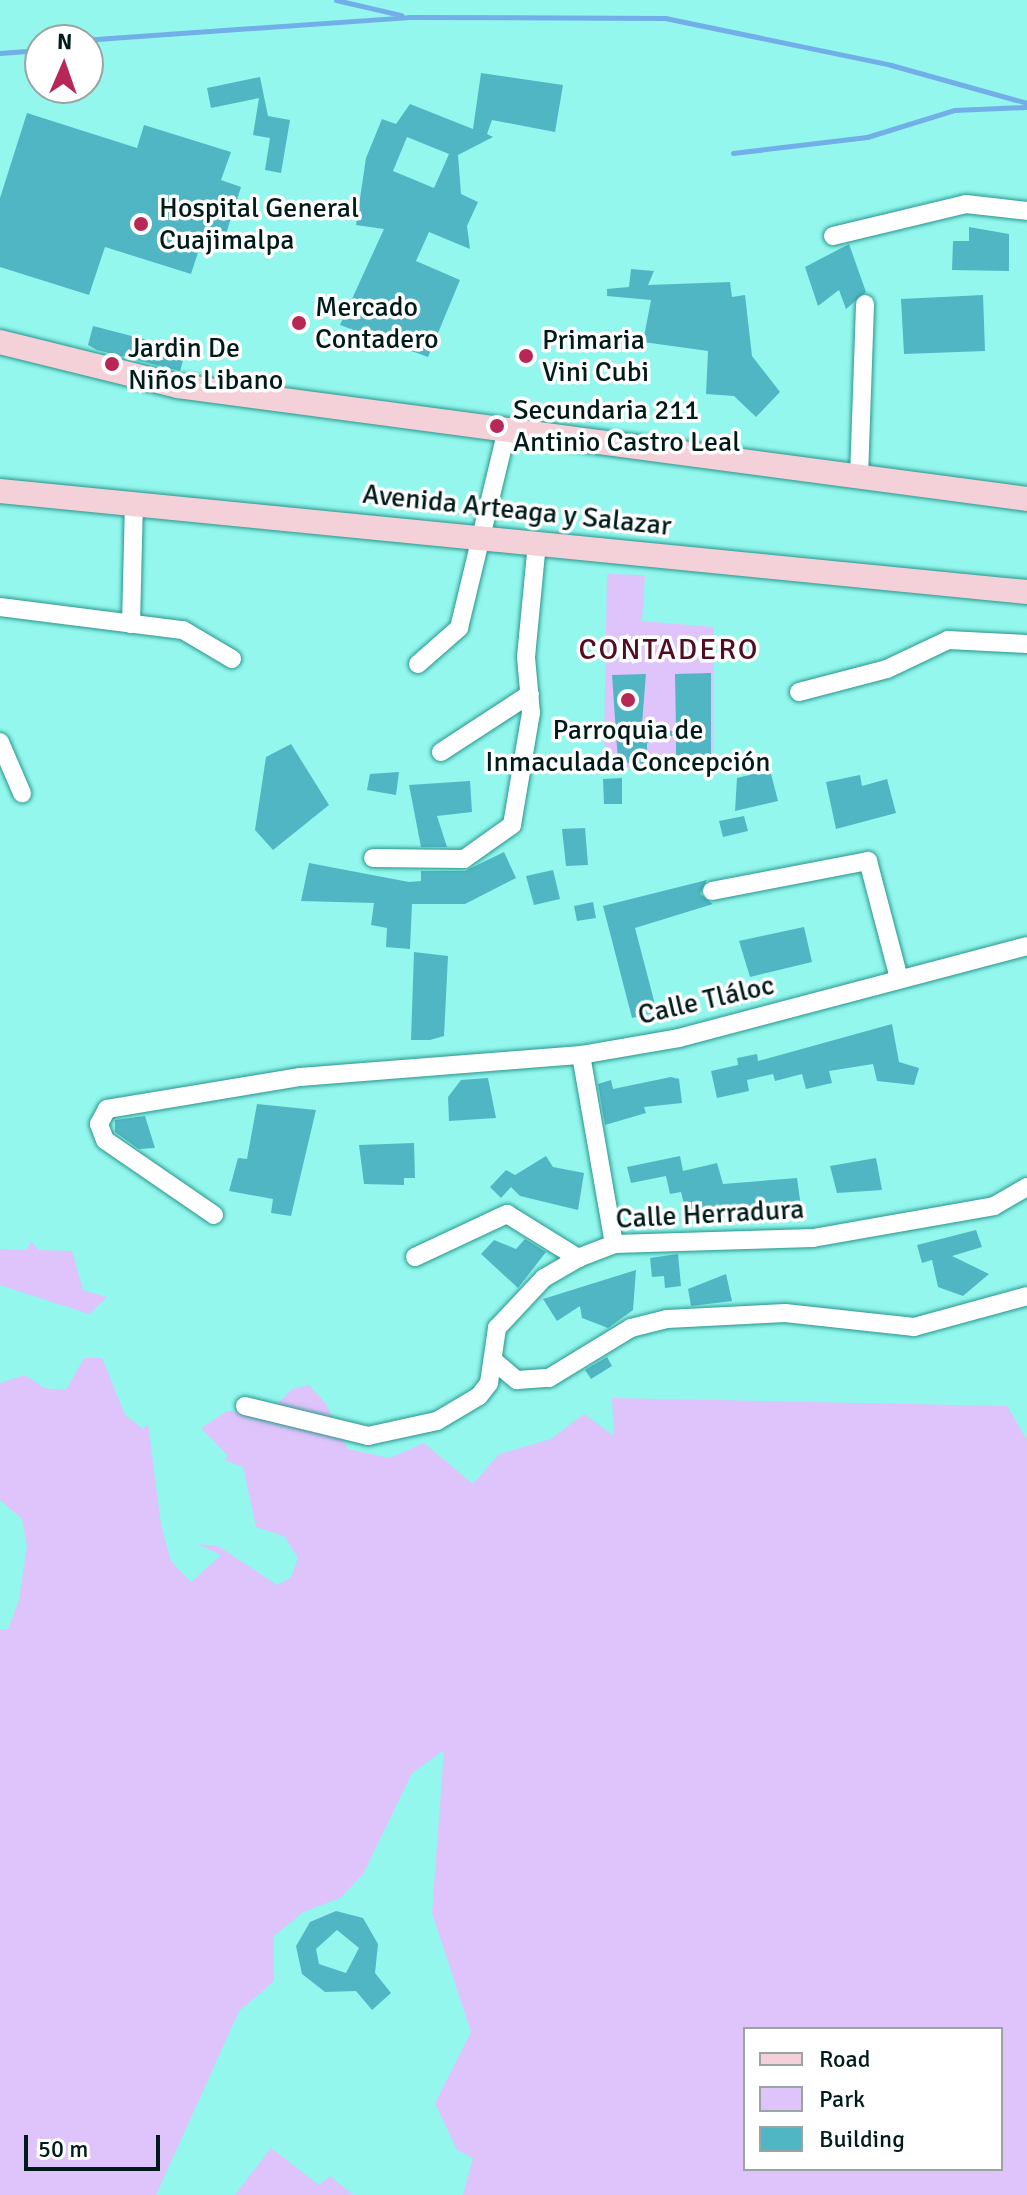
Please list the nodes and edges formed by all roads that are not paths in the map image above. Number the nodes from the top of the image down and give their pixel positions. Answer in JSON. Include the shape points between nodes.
{"nodes":[{"id":1,"x":1027,"y":211,"type":"edge"},
{"id":2,"x":833,"y":236,"type":"dead end"},
{"id":3,"x":865,"y":304,"type":"dead end"},
{"id":4,"x":0,"y":342,"type":"edge"},
{"id":5,"x":507,"y":430,"type":"junction"},
{"id":6,"x":859,"y":477,"type":"junction"},
{"id":7,"x":0,"y":491,"type":"edge"},
{"id":8,"x":1027,"y":499,"type":"edge"},
{"id":9,"x":134,"y":502,"type":"junction"},
{"id":10,"x":478,"y":537,"type":"junction"},
{"id":11,"x":537,"y":543,"type":"junction"},
{"id":12,"x":1027,"y":592,"type":"edge"},
{"id":13,"x":0,"y":607,"type":"edge"},
{"id":14,"x":131,"y":624,"type":"junction"},
{"id":15,"x":1027,"y":644,"type":"edge"},
{"id":16,"x":232,"y":659,"type":"dead end"},
{"id":17,"x":418,"y":664,"type":"dead end"},
{"id":18,"x":799,"y":692,"type":"dead end"},
{"id":19,"x":530,"y":694,"type":"junction"},
{"id":20,"x":0,"y":742,"type":"edge"},
{"id":21,"x":441,"y":752,"type":"dead end"},
{"id":22,"x":22,"y":793,"type":"dead end"},
{"id":23,"x":373,"y":858,"type":"dead end"},
{"id":24,"x":712,"y":891,"type":"dead end"},
{"id":25,"x":1027,"y":946,"type":"edge"},
{"id":26,"x":899,"y":978,"type":"junction"},
{"id":27,"x":581,"y":1055,"type":"junction"},
{"id":28,"x":1027,"y":1187,"type":"edge"},
{"id":29,"x":214,"y":1215,"type":"dead end"},
{"id":30,"x":614,"y":1244,"type":"junction"},
{"id":31,"x":415,"y":1257,"type":"dead end"},
{"id":32,"x":578,"y":1258,"type":"junction"},
{"id":33,"x":1027,"y":1296,"type":"edge"},
{"id":34,"x":494,"y":1361,"type":"junction"},
{"id":35,"x":245,"y":1406,"type":"dead end"}],
"edges":[{"from":1,"to":2,"type":"street","via":[[966,204]]},
{"from":3,"to":6,"type":"street"},
{"from":4,"to":5,"type":"street","via":[[178,386]]},
{"from":5,"to":6,"type":"street"},
{"from":5,"to":10,"type":"street"},
{"from":6,"to":8,"type":"street"},
{"from":7,"to":9,"type":"street","name":"Avenida Arteaga y Salazar"},
{"from":9,"to":10,"type":"street","name":"Avenida Arteaga y Salazar"},
{"from":9,"to":14,"type":"street"},
{"from":10,"to":11,"type":"street","name":"Avenida Arteaga y Salazar"},
{"from":10,"to":17,"type":"street","via":[[459,628]]},
{"from":11,"to":12,"type":"street","name":"Avenida Arteaga y Salazar"},
{"from":11,"to":19,"type":"street"},
{"from":13,"to":14,"type":"street"},
{"from":14,"to":16,"type":"street","via":[[183,630]]},
{"from":15,"to":18,"type":"street","via":[[948,640],[887,669]]},
{"from":19,"to":21,"type":"street"},
{"from":19,"to":23,"type":"street","via":[[512,825],[500,838],[464,859]]},
{"from":20,"to":22,"type":"street"},
{"from":24,"to":26,"type":"street","via":[[868,861]]},
{"from":25,"to":26,"type":"street","name":"Calle Tláloc"},
{"from":26,"to":27,"type":"street","name":"Calle Tláloc","via":[[679,1038]]},
{"from":27,"to":29,"type":"street","name":"Calle Tláloc","via":[[226,1086],[119,1105],[101,1116],[105,1140]]},
{"from":27,"to":30,"type":"street"},
{"from":28,"to":30,"type":"street","name":"Calle Herradura","via":[[994,1206],[813,1238]]},
{"from":30,"to":32,"type":"street","name":"Calle Herradura"},
{"from":31,"to":32,"type":"street","via":[[507,1214]]},
{"from":32,"to":34,"type":"street","name":"Calle Herradura","via":[[544,1278],[509,1314],[493,1336]]},
{"from":33,"to":34,"type":"street","via":[[983,1314],[914,1327],[785,1313],[667,1319],[631,1328],[549,1378],[517,1380]]},
{"from":34,"to":35,"type":"street","name":"Calle Herradura","via":[[479,1396],[437,1421],[368,1436]]}]}
